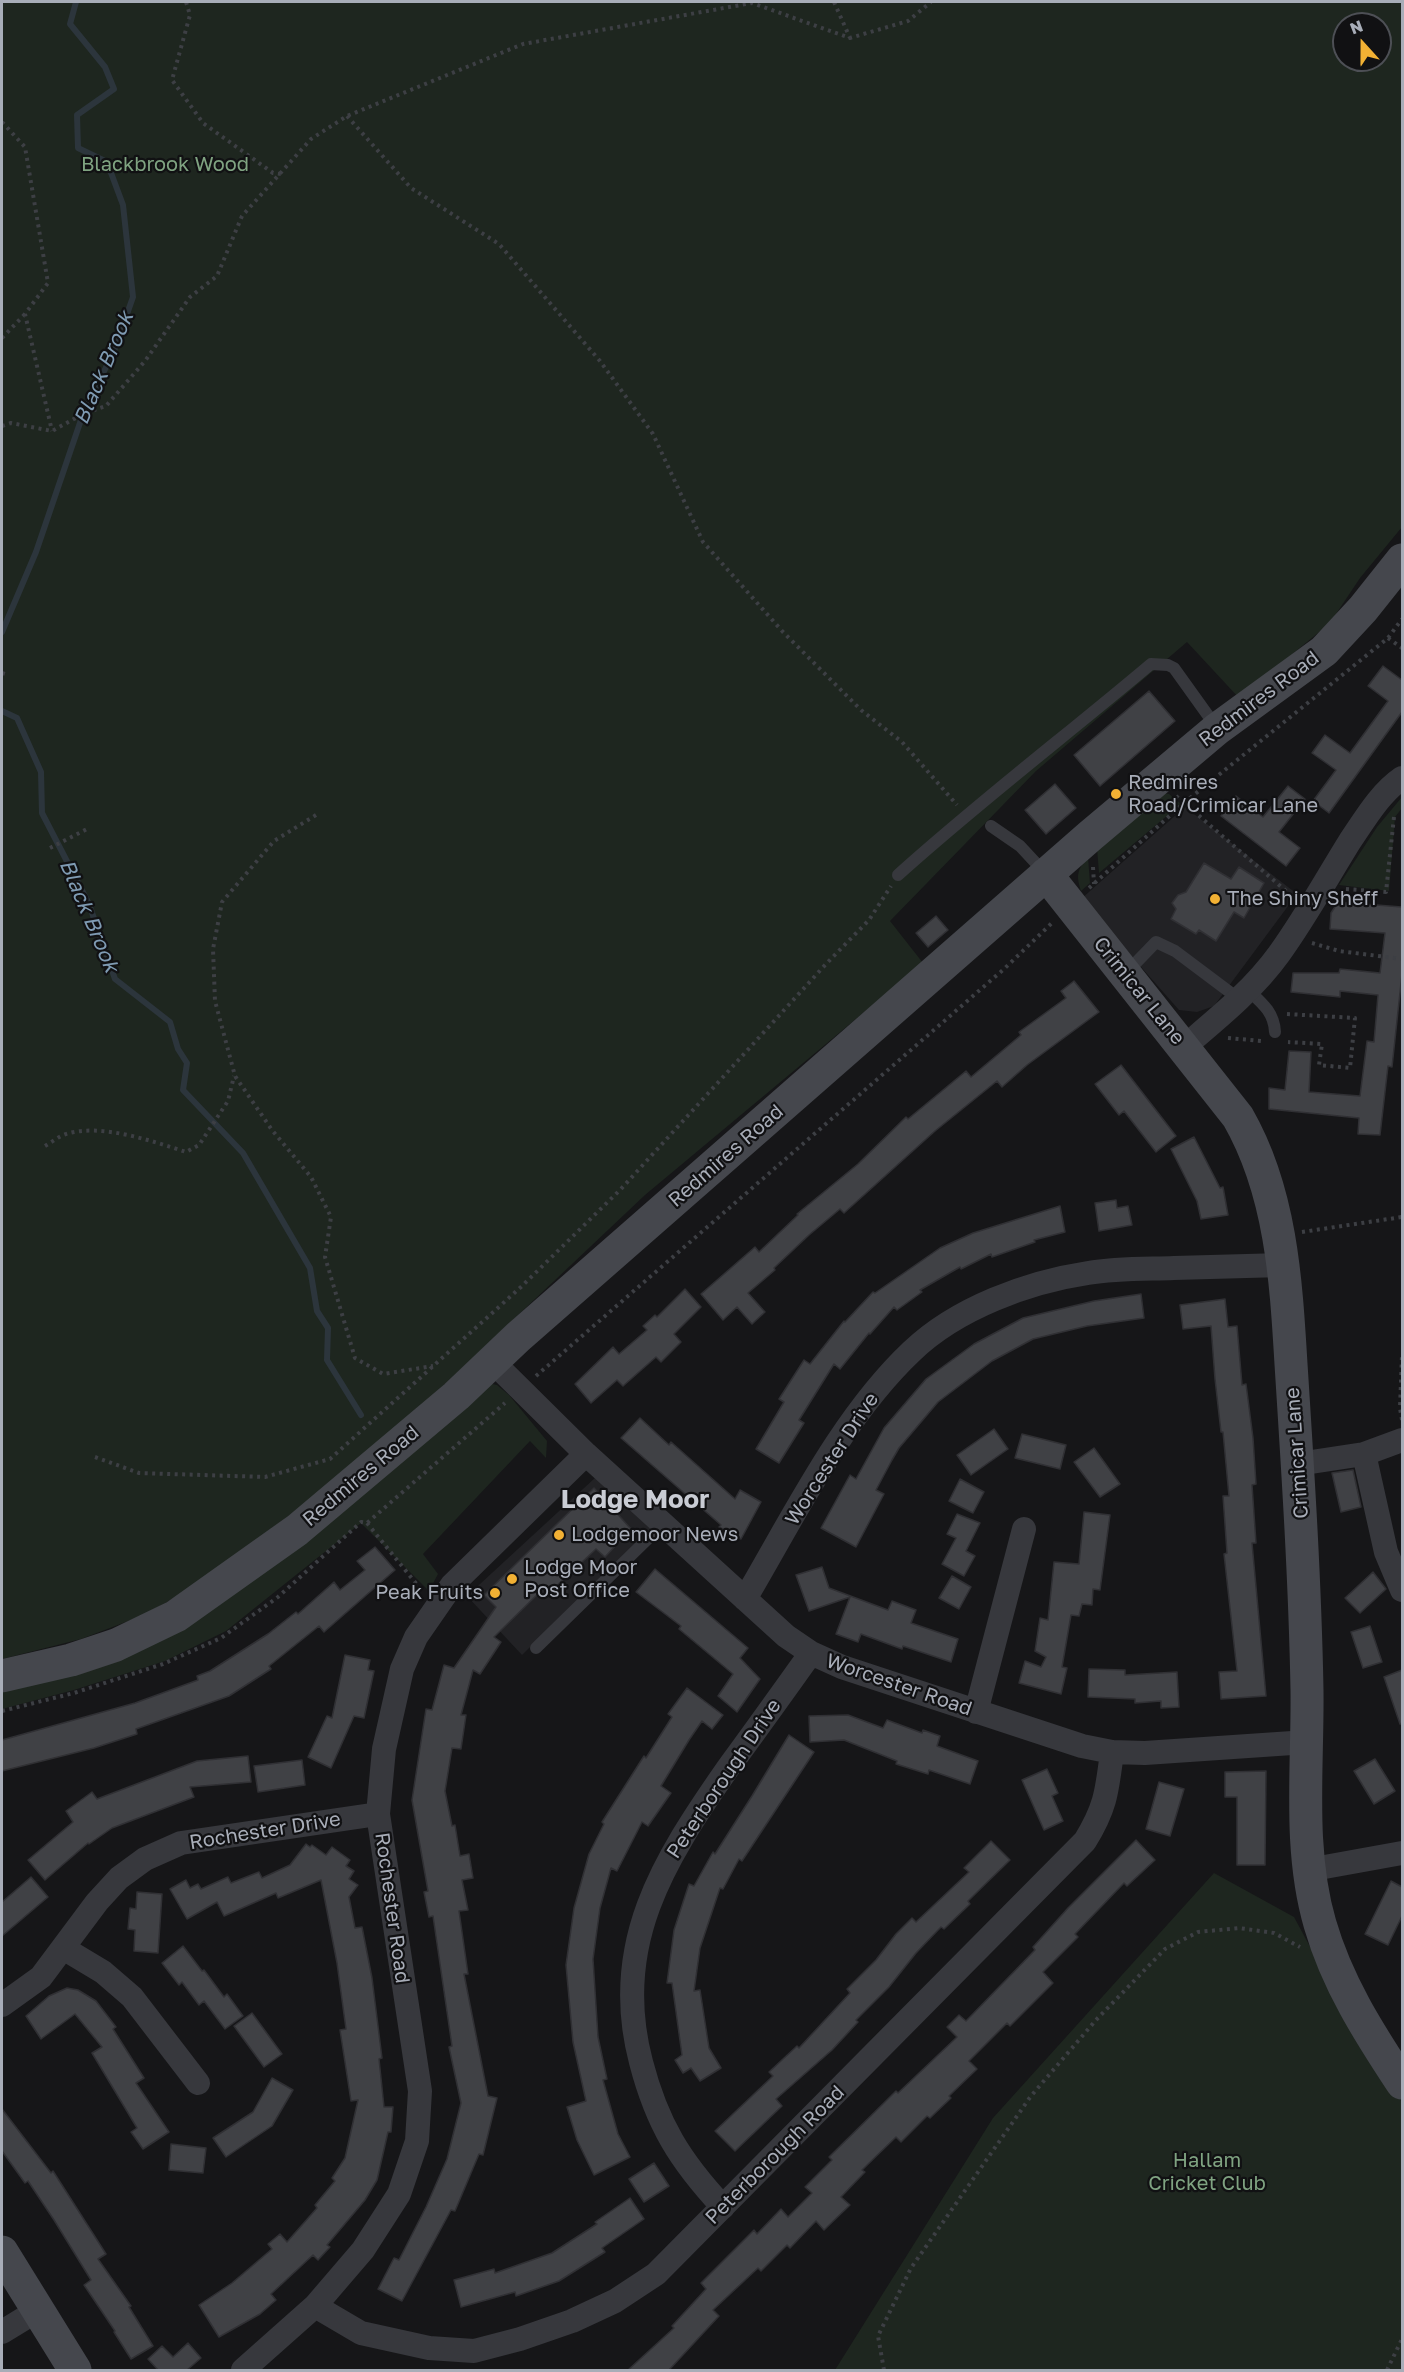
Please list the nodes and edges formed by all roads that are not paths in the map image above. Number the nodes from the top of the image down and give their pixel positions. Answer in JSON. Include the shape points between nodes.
{"nodes":[{"id":1,"x":1402,"y":560,"type":"edge"},
{"id":2,"x":1217,"y":729,"type":"junction"},
{"id":3,"x":1400,"y":779,"type":"edge"},
{"id":4,"x":991,"y":825,"type":"dead end"},
{"id":5,"x":1046,"y":874,"type":"junction"},
{"id":6,"x":898,"y":875,"type":"road end"},
{"id":7,"x":1125,"y":974,"type":"junction"},
{"id":8,"x":1244,"y":995,"type":"junction"},
{"id":9,"x":1275,"y":1032,"type":"dead end"},
{"id":10,"x":1190,"y":1042,"type":"junction"},
{"id":11,"x":1281,"y":1250,"type":"junction"},
{"id":12,"x":492,"y":1361,"type":"junction"},
{"id":13,"x":1402,"y":1440,"type":"edge"},
{"id":14,"x":586,"y":1454,"type":"junction"},
{"id":15,"x":1365,"y":1454,"type":"junction"},
{"id":16,"x":1298,"y":1464,"type":"junction"},
{"id":17,"x":663,"y":1524,"type":"junction"},
{"id":18,"x":1024,"y":1529,"type":"dead end"},
{"id":19,"x":1402,"y":1590,"type":"edge"},
{"id":20,"x":745,"y":1599,"type":"junction"},
{"id":21,"x":536,"y":1648,"type":"dead end"},
{"id":22,"x":811,"y":1653,"type":"junction"},
{"id":23,"x":2,"y":1676,"type":"edge"},
{"id":24,"x":976,"y":1712,"type":"junction"},
{"id":25,"x":1307,"y":1742,"type":"junction"},
{"id":26,"x":1112,"y":1752,"type":"junction"},
{"id":27,"x":378,"y":1814,"type":"junction"},
{"id":28,"x":1402,"y":1853,"type":"edge"},
{"id":29,"x":1308,"y":1870,"type":"junction"},
{"id":30,"x":63,"y":1948,"type":"junction"},
{"id":31,"x":2,"y":2005,"type":"edge"},
{"id":32,"x":198,"y":2083,"type":"dead end"},
{"id":33,"x":1402,"y":2083,"type":"edge"},
{"id":34,"x":723,"y":2207,"type":"junction"},
{"id":35,"x":2,"y":2252,"type":"edge"},
{"id":36,"x":315,"y":2306,"type":"junction"},
{"id":37,"x":38,"y":2310,"type":"junction"},
{"id":38,"x":2,"y":2332,"type":"edge"},
{"id":39,"x":476,"y":2361,"type":"edge"},
{"id":40,"x":75,"y":2370,"type":"edge"},
{"id":41,"x":243,"y":2370,"type":"edge"}],
"edges":[{"from":1,"to":2,"type":"street","name":"Redmires Road","via":[[1324,651]]},
{"from":2,"to":5,"type":"street","name":"Redmires Road"},
{"from":2,"to":6,"type":"lane","via":[[1174,668],[1151,664],[965,815]]},
{"from":3,"to":8,"type":"street","via":[[1381,798],[1280,952]]},
{"from":4,"to":5,"type":"lane","via":[[1020,846]]},
{"from":5,"to":7,"type":"street","name":"Crimicar Lane"},
{"from":5,"to":12,"type":"street","name":"Redmires Road"},
{"from":7,"to":8,"type":"lane","via":[[1156,942]]},
{"from":7,"to":10,"type":"street","name":"Crimicar Lane"},
{"from":8,"to":9,"type":"lane","via":[[1271,1013]]},
{"from":8,"to":10,"type":"street"},
{"from":10,"to":11,"type":"street","name":"Crimicar Lane","via":[[1249,1136],[1268,1189]]},
{"from":11,"to":16,"type":"street","name":"Crimicar Lane"},
{"from":11,"to":20,"type":"street","name":"Worcester Drive","via":[[1089,1273],[1017,1290],[943,1327],[913,1349],[855,1416]]},
{"from":12,"to":14,"type":"street","name":"Worcester Road"},
{"from":12,"to":23,"type":"street","name":"Redmires Road","via":[[297,1530],[176,1616],[116,1645]]},
{"from":13,"to":15,"type":"street"},
{"from":14,"to":17,"type":"street","name":"Worcester Road"},
{"from":14,"to":27,"type":"street","name":"Rochester Road","via":[[452,1585],[416,1636],[402,1669],[384,1749]]},
{"from":15,"to":16,"type":"street"},
{"from":15,"to":19,"type":"street","via":[[1386,1552]]},
{"from":16,"to":25,"type":"street","name":"Crimicar Lane"},
{"from":17,"to":20,"type":"street","name":"Worcester Road"},
{"from":17,"to":21,"type":"lane"},
{"from":18,"to":24,"type":"street"},
{"from":20,"to":22,"type":"street","name":"Worcester Road"},
{"from":22,"to":24,"type":"street","name":"Worcester Road"},
{"from":22,"to":34,"type":"street","name":"Peterborough Drive","via":[[669,1859],[646,1908],[636,1949],[631,1987],[633,2032],[646,2081],[667,2135],[693,2175]]},
{"from":24,"to":26,"type":"street","name":"Worcester Road"},
{"from":25,"to":26,"type":"street","name":"Worcester Road"},
{"from":25,"to":29,"type":"street","name":"Crimicar Lane"},
{"from":26,"to":34,"type":"street","name":"Peterborough Road","via":[[1100,1818],[1085,1841]]},
{"from":27,"to":30,"type":"street","name":"Rochester Drive","via":[[181,1843],[145,1859],[119,1878]]},
{"from":27,"to":36,"type":"street","name":"Rochester Road","via":[[420,2091],[417,2141],[399,2194],[363,2250]]},
{"from":28,"to":29,"type":"street"},
{"from":29,"to":33,"type":"street","name":"Crimicar Lane","via":[[1319,1923],[1334,1966],[1364,2026]]},
{"from":30,"to":31,"type":"street","name":"Rochester Drive","via":[[41,1977]]},
{"from":30,"to":32,"type":"street","via":[[103,1972],[132,1996]]},
{"from":34,"to":39,"type":"street","name":"Peterborough Road","via":[[656,2274],[615,2301]]},
{"from":35,"to":37,"type":"street"},
{"from":36,"to":39,"type":"street","name":"Peterborough Road","via":[[361,2333]]},
{"from":36,"to":41,"type":"street","name":"Rochester Road"},
{"from":37,"to":38,"type":"street"},
{"from":37,"to":40,"type":"street"}]}
